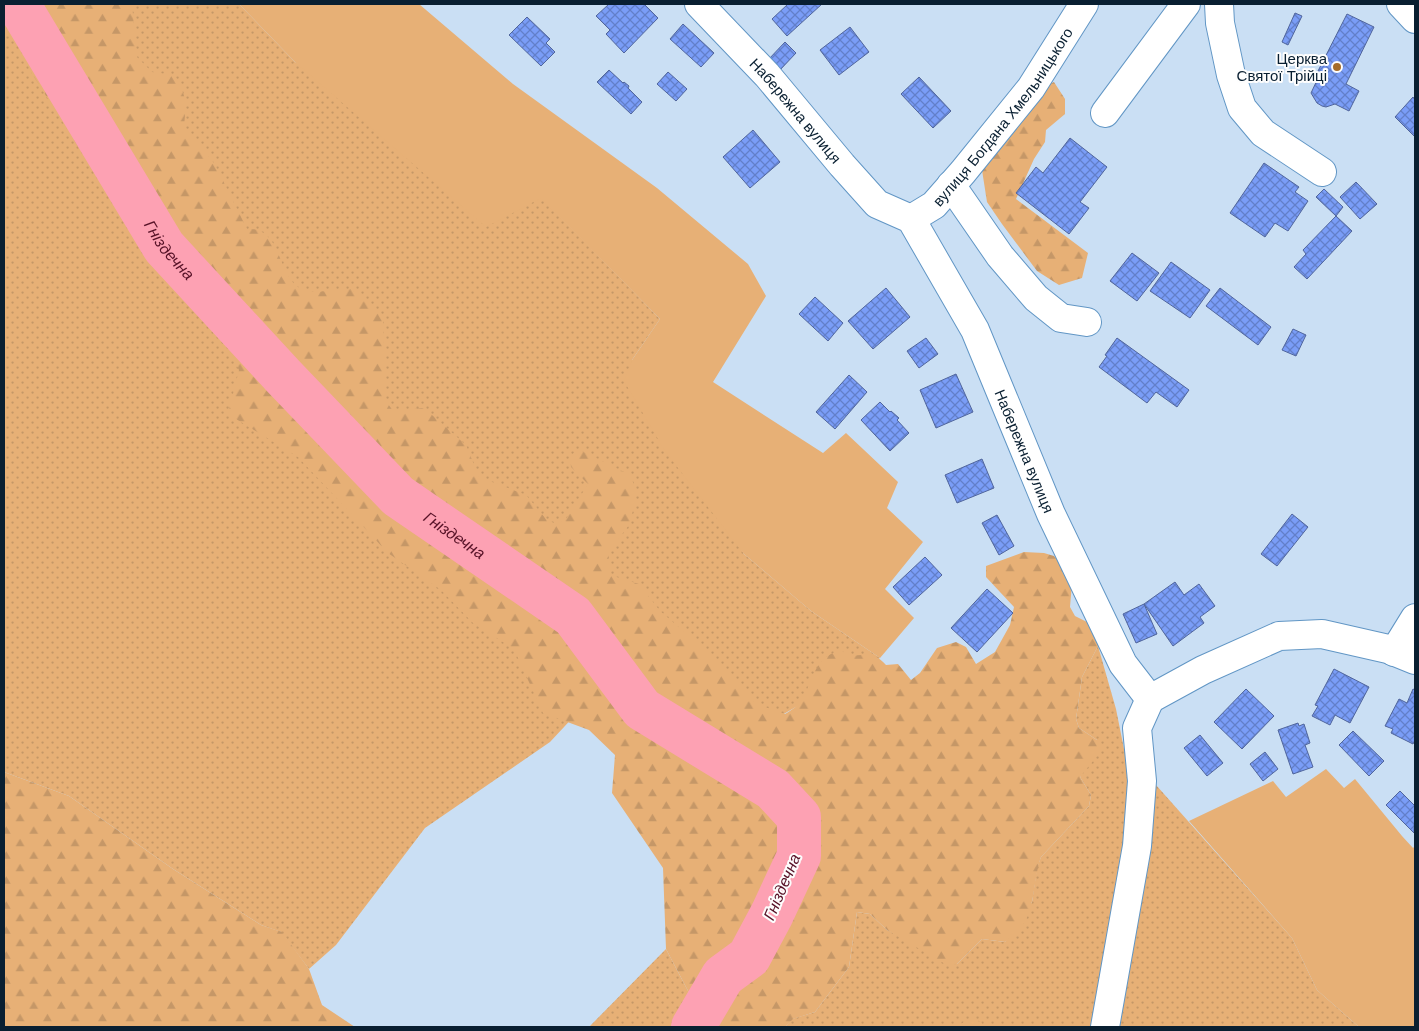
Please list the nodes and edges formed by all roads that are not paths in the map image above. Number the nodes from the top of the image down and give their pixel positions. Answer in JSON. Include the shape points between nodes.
{"nodes":[{"id":1,"x":699,"y":4,"type":"edge"},
{"id":2,"x":1084,"y":4,"type":"edge"},
{"id":3,"x":1186,"y":4,"type":"edge"},
{"id":4,"x":1219,"y":4,"type":"edge"},
{"id":5,"x":1401,"y":4,"type":"edge"},
{"id":6,"x":1415,"y":19,"type":"edge"},
{"id":7,"x":1105,"y":113,"type":"dead end"},
{"id":8,"x":1322,"y":172,"type":"dead end"},
{"id":9,"x":951,"y":185,"type":"junction"},
{"id":10,"x":911,"y":219,"type":"junction"},
{"id":11,"x":1087,"y":322,"type":"dead end"},
{"id":12,"x":1415,"y":618,"type":"edge"},
{"id":13,"x":1405,"y":656,"type":"edge"},
{"id":14,"x":1150,"y":699,"type":"junction"},
{"id":15,"x":1106,"y":1027,"type":"edge"}],
"edges":[{"from":1,"to":10,"type":"street","name":"Набережна вулиця","via":[[767,75],[877,204]]},
{"from":2,"to":9,"type":"street","name":"вулиця Богдана Хмельницького","via":[[1032,88]]},
{"from":3,"to":7,"type":"street"},
{"from":4,"to":8,"type":"street","via":[[1231,75],[1242,108],[1263,132]]},
{"from":5,"to":6,"type":"street"},
{"from":9,"to":10,"type":"street","name":"вулиця Богдана Хмельницького","via":[[934,205]]},
{"from":9,"to":11,"type":"street","via":[[1000,256],[1036,298],[1061,318]]},
{"from":10,"to":14,"type":"street","name":"Набережна вулиця","via":[[975,330],[1051,514],[1123,664]]},
{"from":12,"to":13,"type":"street"},
{"from":13,"to":14,"type":"street","via":[[1322,634],[1279,636],[1203,670]]},
{"from":14,"to":15,"type":"street","via":[[1137,728],[1142,781],[1137,846]]}]}
